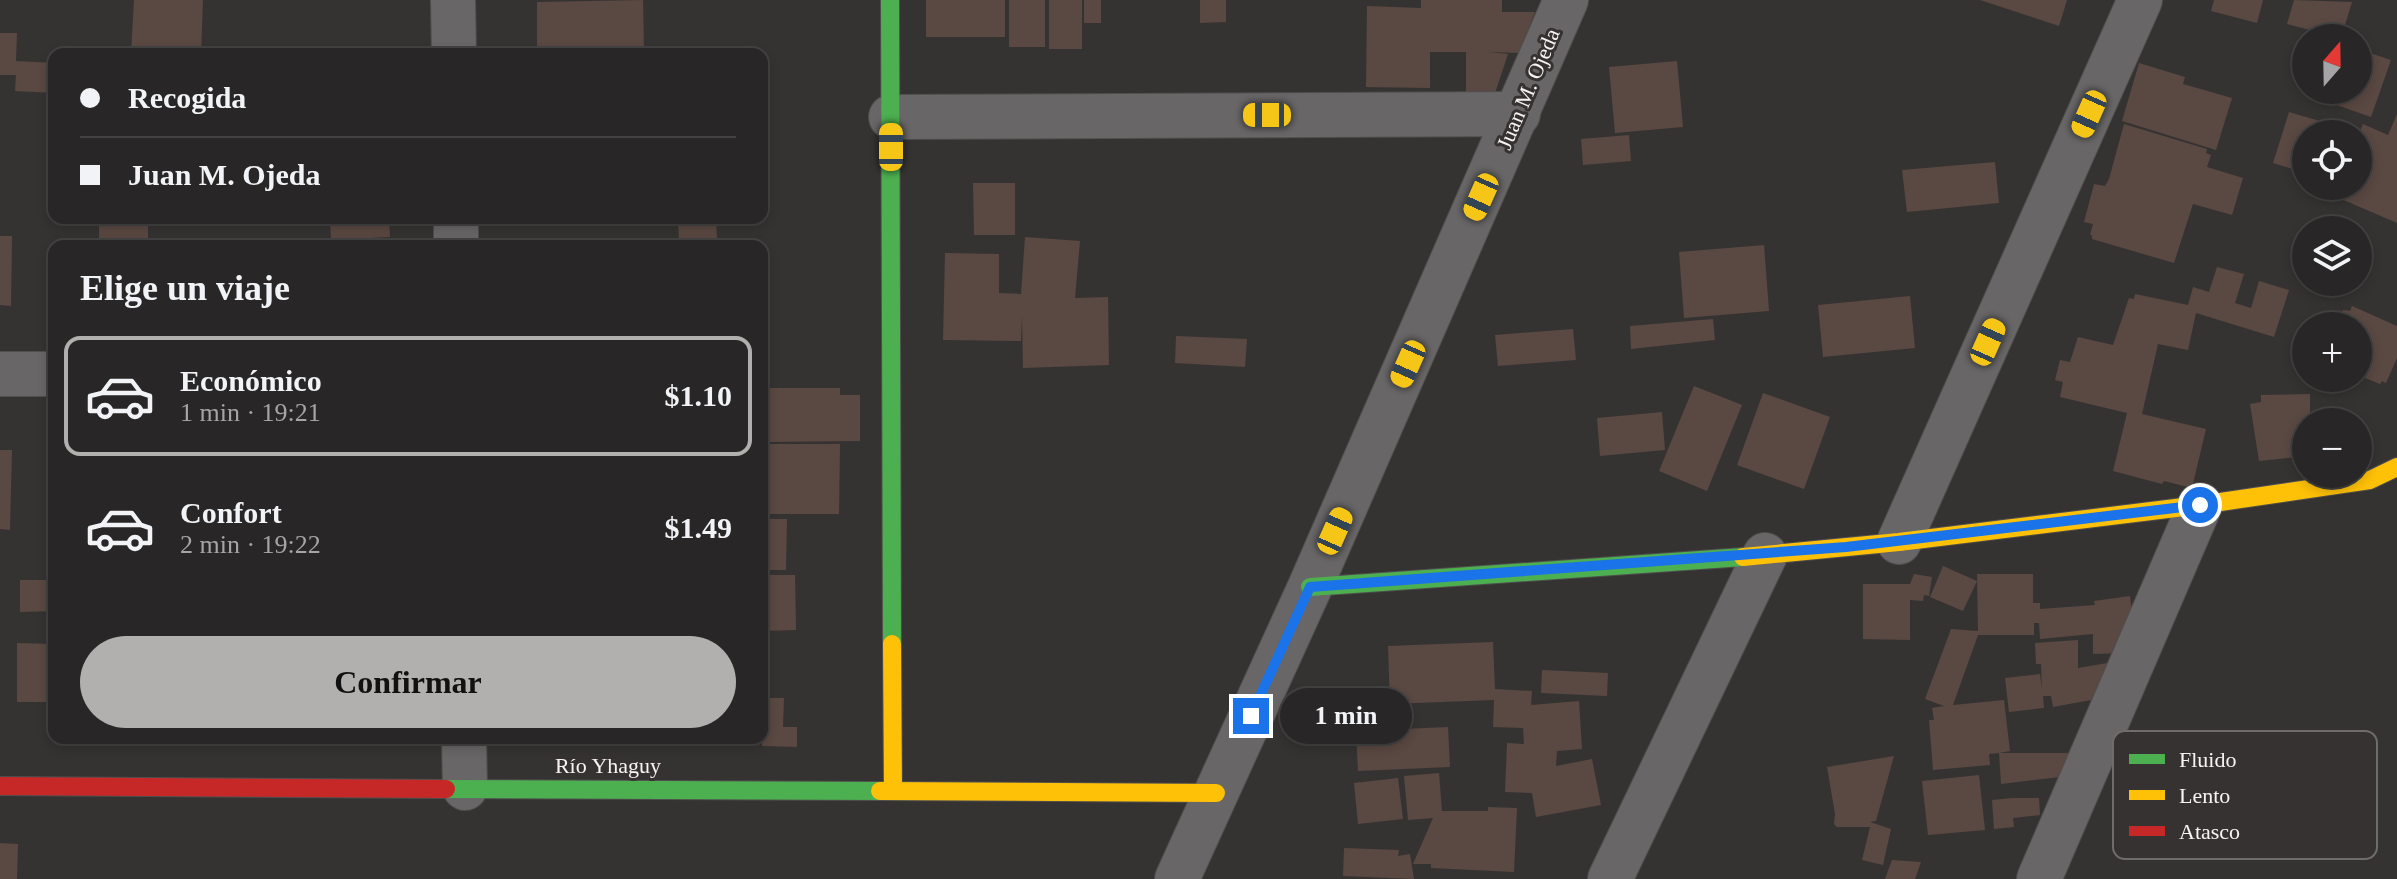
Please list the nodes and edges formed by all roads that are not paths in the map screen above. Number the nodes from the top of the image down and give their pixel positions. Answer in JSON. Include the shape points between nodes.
{"nodes":[{"id":1,"x":453,"y":0,"type":"edge"},
{"id":2,"x":890,"y":0,"type":"edge"},
{"id":3,"x":1566,"y":0,"type":"edge"},
{"id":4,"x":2140,"y":0,"type":"edge"},
{"id":5,"x":454,"y":48,"type":"edge"},
{"id":6,"x":1518,"y":114,"type":"junction"},
{"id":7,"x":891,"y":117,"type":"junction"},
{"id":8,"x":0,"y":374,"type":"edge"},
{"id":9,"x":48,"y":374,"type":"edge"},
{"id":10,"x":2397,"y":467,"type":"edge"},
{"id":11,"x":2200,"y":505,"type":"junction"},
{"id":12,"x":1899,"y":542,"type":"junction"},
{"id":13,"x":1765,"y":555,"type":"junction"},
{"id":14,"x":1310,"y":587,"type":"junction"},
{"id":15,"x":464,"y":744,"type":"edge"},
{"id":16,"x":0,"y":786,"type":"edge"},
{"id":17,"x":465,"y":788,"type":"junction"},
{"id":18,"x":893,"y":790,"type":"junction"},
{"id":19,"x":1216,"y":793,"type":"junction"},
{"id":20,"x":1177,"y":879,"type":"edge"},
{"id":21,"x":1610,"y":879,"type":"edge"},
{"id":22,"x":2039,"y":879,"type":"edge"}],
"edges":[{"from":1,"to":5,"type":"street"},
{"from":2,"to":7,"type":"street"},
{"from":3,"to":6,"type":"street","name":"Juan M. Ojeda"},
{"from":4,"to":12,"type":"street"},
{"from":6,"to":7,"type":"street"},
{"from":6,"to":14,"type":"street","name":"Juan M. Ojeda"},
{"from":7,"to":18,"type":"street"},
{"from":8,"to":9,"type":"street"},
{"from":10,"to":11,"type":"street","via":[[2370,480]]},
{"from":11,"to":12,"type":"street"},
{"from":11,"to":22,"type":"street"},
{"from":12,"to":13,"type":"street"},
{"from":13,"to":14,"type":"street"},
{"from":13,"to":21,"type":"street"},
{"from":14,"to":19,"type":"street","name":"Juan M. Ojeda"},
{"from":15,"to":17,"type":"street"},
{"from":16,"to":17,"type":"street","name":"Río Yhaguy"},
{"from":17,"to":18,"type":"street","name":"Río Yhaguy"},
{"from":18,"to":19,"type":"street","name":"Río Yhaguy"},
{"from":19,"to":20,"type":"street","name":"Juan M. Ojeda"}]}
